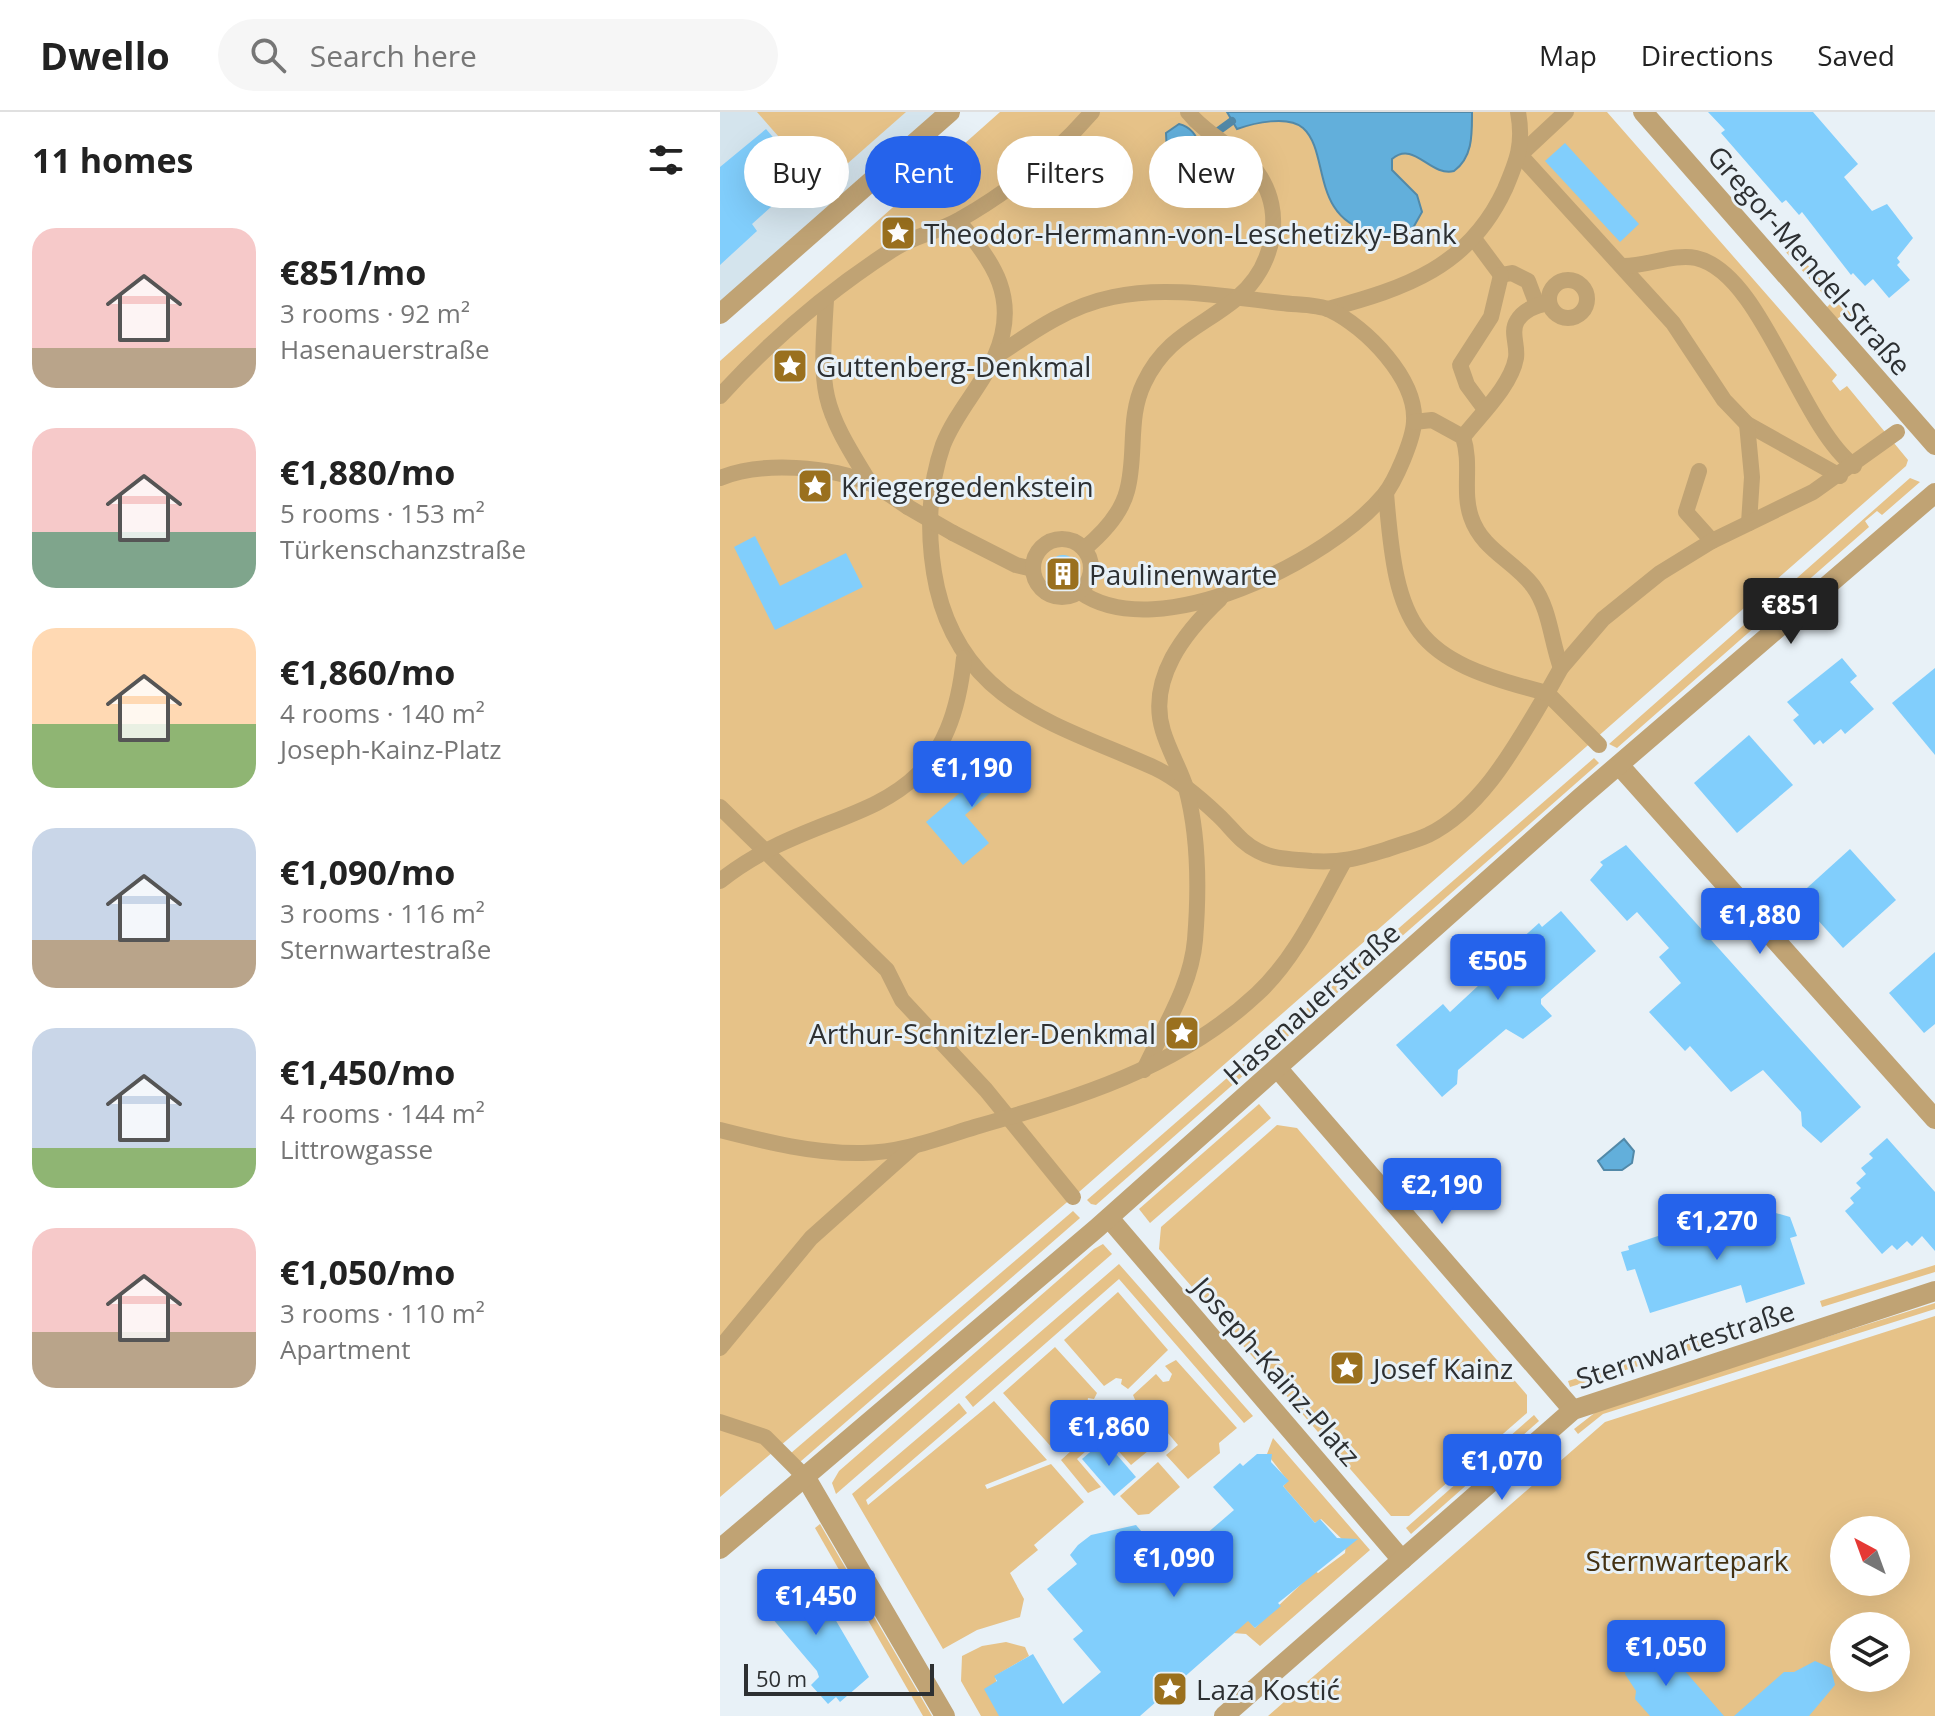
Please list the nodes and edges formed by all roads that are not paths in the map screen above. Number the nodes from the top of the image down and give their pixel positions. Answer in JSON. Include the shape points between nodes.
{"nodes":[{"id":1,"x":950,"y":112,"type":"edge"},
{"id":2,"x":1092,"y":112,"type":"edge"},
{"id":3,"x":1518,"y":112,"type":"edge"},
{"id":4,"x":1566,"y":112,"type":"edge"},
{"id":5,"x":1643,"y":112,"type":"edge"},
{"id":6,"x":1190,"y":114,"type":"edge"},
{"id":7,"x":1520,"y":155,"type":"junction"},
{"id":8,"x":958,"y":221,"type":"junction"},
{"id":9,"x":1475,"y":240,"type":"junction"},
{"id":10,"x":1622,"y":266,"type":"junction"},
{"id":11,"x":1501,"y":275,"type":"junction"},
{"id":12,"x":1237,"y":298,"type":"junction"},
{"id":13,"x":826,"y":300,"type":"junction"},
{"id":14,"x":1328,"y":309,"type":"junction"},
{"id":15,"x":720,"y":314,"type":"edge"},
{"id":16,"x":995,"y":357,"type":"junction"},
{"id":17,"x":720,"y":396,"type":"edge"},
{"id":18,"x":1484,"y":408,"type":"junction"},
{"id":19,"x":1414,"y":422,"type":"junction"},
{"id":20,"x":1747,"y":424,"type":"junction"},
{"id":21,"x":1897,"y":432,"type":"dead end"},
{"id":22,"x":1463,"y":437,"type":"junction"},
{"id":23,"x":1935,"y":445,"type":"edge"},
{"id":24,"x":1699,"y":471,"type":"dead end"},
{"id":25,"x":1847,"y":471,"type":"junction"},
{"id":26,"x":720,"y":478,"type":"edge"},
{"id":27,"x":870,"y":483,"type":"junction"},
{"id":28,"x":1386,"y":493,"type":"junction"},
{"id":29,"x":1935,"y":493,"type":"edge"},
{"id":30,"x":1749,"y":523,"type":"junction"},
{"id":31,"x":1712,"y":541,"type":"junction"},
{"id":32,"x":1084,"y":549,"type":"junction"},
{"id":33,"x":1033,"y":569,"type":"junction"},
{"id":34,"x":1080,"y":592,"type":"junction"},
{"id":35,"x":1220,"y":599,"type":"junction"},
{"id":36,"x":964,"y":658,"type":"junction"},
{"id":37,"x":1561,"y":668,"type":"junction"},
{"id":38,"x":1547,"y":693,"type":"junction"},
{"id":39,"x":1599,"y":745,"type":"dead end"},
{"id":40,"x":1619,"y":765,"type":"junction"},
{"id":41,"x":1185,"y":788,"type":"junction"},
{"id":42,"x":720,"y":807,"type":"edge"},
{"id":43,"x":763,"y":851,"type":"junction"},
{"id":44,"x":1343,"y":863,"type":"junction"},
{"id":45,"x":720,"y":881,"type":"edge"},
{"id":46,"x":1144,"y":1070,"type":"junction"},
{"id":47,"x":1279,"y":1070,"type":"junction"},
{"id":48,"x":1010,"y":1118,"type":"junction"},
{"id":49,"x":1935,"y":1119,"type":"edge"},
{"id":50,"x":720,"y":1130,"type":"edge"},
{"id":51,"x":915,"y":1145,"type":"junction"},
{"id":52,"x":1073,"y":1197,"type":"dead end"},
{"id":53,"x":1109,"y":1218,"type":"junction"},
{"id":54,"x":1935,"y":1291,"type":"edge"},
{"id":55,"x":720,"y":1348,"type":"edge"},
{"id":56,"x":1573,"y":1410,"type":"junction"},
{"id":57,"x":720,"y":1422,"type":"edge"},
{"id":58,"x":806,"y":1478,"type":"junction"},
{"id":59,"x":720,"y":1549,"type":"edge"},
{"id":60,"x":1402,"y":1560,"type":"junction"},
{"id":61,"x":945,"y":1716,"type":"edge"},
{"id":62,"x":1224,"y":1716,"type":"edge"}],
"edges":[{"from":1,"to":15,"type":"street"},
{"from":2,"to":8,"type":"street","via":[[1035,170]]},
{"from":3,"to":7,"type":"street"},
{"from":4,"to":7,"type":"street"},
{"from":5,"to":23,"type":"street","name":"Gregor-Mendel-Straße"},
{"from":6,"to":12,"type":"street","via":[[1256,172],[1270,199],[1274,219],[1266,260]]},
{"from":7,"to":9,"type":"street"},
{"from":7,"to":10,"type":"street"},
{"from":8,"to":13,"type":"street","via":[[895,248]]},
{"from":8,"to":16,"type":"street","via":[[984,249],[999,276],[1003,329]]},
{"from":9,"to":11,"type":"street"},
{"from":9,"to":14,"type":"street","via":[[1417,279]]},
{"from":10,"to":20,"type":"street","via":[[1673,323],[1724,400]]},
{"from":10,"to":25,"type":"street","via":[[1695,257],[1717,268],[1766,327]]},
{"from":11,"to":18,"type":"street","via":[[1491,317],[1460,365]]},
{"from":11,"to":18,"type":"street","via":[[1512,273],[1528,281],[1543,304],[1519,318],[1513,329],[1516,359]]},
{"from":12,"to":14,"type":"street"},
{"from":12,"to":16,"type":"street","via":[[1162,291],[1113,297],[1048,322]]},
{"from":12,"to":32,"type":"street","via":[[1197,323],[1152,367],[1136,403],[1127,490],[1100,535]]},
{"from":13,"to":17,"type":"street"},
{"from":13,"to":27,"type":"street","via":[[823,392],[830,416]]},
{"from":14,"to":19,"type":"street","via":[[1383,351],[1400,376]]},
{"from":16,"to":36,"type":"street","via":[[956,416],[936,468],[932,495],[930,531],[938,591]]},
{"from":18,"to":22,"type":"street"},
{"from":19,"to":22,"type":"street","via":[[1432,420]]},
{"from":19,"to":28,"type":"street"},
{"from":20,"to":25,"type":"street"},
{"from":20,"to":30,"type":"street"},
{"from":21,"to":25,"type":"street"},
{"from":22,"to":37,"type":"street","via":[[1470,515],[1479,535],[1538,594]]},
{"from":24,"to":31,"type":"street","via":[[1686,512]]},
{"from":25,"to":30,"type":"street"},
{"from":26,"to":27,"type":"street","via":[[758,468],[802,468]]},
{"from":27,"to":33,"type":"street","bridge":true,"via":[[953,533]]},
{"from":28,"to":35,"type":"street","via":[[1327,542],[1280,572]]},
{"from":28,"to":38,"type":"street","via":[[1393,572],[1408,614],[1423,635],[1436,650],[1472,672]]},
{"from":29,"to":40,"type":"street","name":"Hasenauerstraße"},
{"from":30,"to":31,"type":"street"},
{"from":31,"to":37,"type":"street","via":[[1623,601]]},
{"from":32,"to":33,"type":"street","via":[[1064,537],[1052,538],[1041,547]]},
{"from":32,"to":34,"type":"street","via":[[1088,570]]},
{"from":33,"to":34,"type":"street","via":[[1037,581],[1057,599]]},
{"from":34,"to":35,"type":"street","via":[[1094,602],[1147,607]]},
{"from":35,"to":41,"type":"street","via":[[1183,639],[1161,694],[1163,730]]},
{"from":36,"to":41,"type":"street","via":[[1017,704],[1158,770]]},
{"from":36,"to":43,"type":"street","via":[[950,730],[925,769],[878,803]]},
{"from":37,"to":38,"type":"street"},
{"from":38,"to":39,"type":"street"},
{"from":38,"to":44,"type":"street","via":[[1476,797],[1450,819],[1428,835]]},
{"from":40,"to":47,"type":"street","name":"Hasenauerstraße"},
{"from":40,"to":49,"type":"street"},
{"from":41,"to":44,"type":"street","via":[[1260,852]]},
{"from":41,"to":46,"type":"street","via":[[1196,855],[1195,942],[1188,977]]},
{"from":42,"to":43,"type":"street"},
{"from":43,"to":45,"type":"street"},
{"from":43,"to":48,"type":"street","via":[[887,970],[902,1000]]},
{"from":44,"to":46,"type":"street","via":[[1299,942],[1260,992],[1212,1034]]},
{"from":46,"to":48,"type":"street"},
{"from":47,"to":53,"type":"street","name":"Hasenauerstraße"},
{"from":47,"to":56,"type":"street"},
{"from":48,"to":51,"type":"street"},
{"from":48,"to":52,"type":"street"},
{"from":50,"to":51,"type":"street","via":[[820,1151],[866,1153]]},
{"from":51,"to":55,"type":"street","via":[[811,1238]]},
{"from":53,"to":58,"type":"street","name":"Hasenauerstraße"},
{"from":53,"to":60,"type":"street","name":"Joseph-Kainz-Platz"},
{"from":54,"to":56,"type":"street","name":"Sternwartestraße"},
{"from":56,"to":60,"type":"street","name":"Sternwartestraße"},
{"from":57,"to":58,"type":"street","via":[[765,1437]]},
{"from":58,"to":59,"type":"street","name":"Hasenauerstraße"},
{"from":58,"to":61,"type":"street"},
{"from":60,"to":62,"type":"street","name":"Sternwartestraße"}]}
